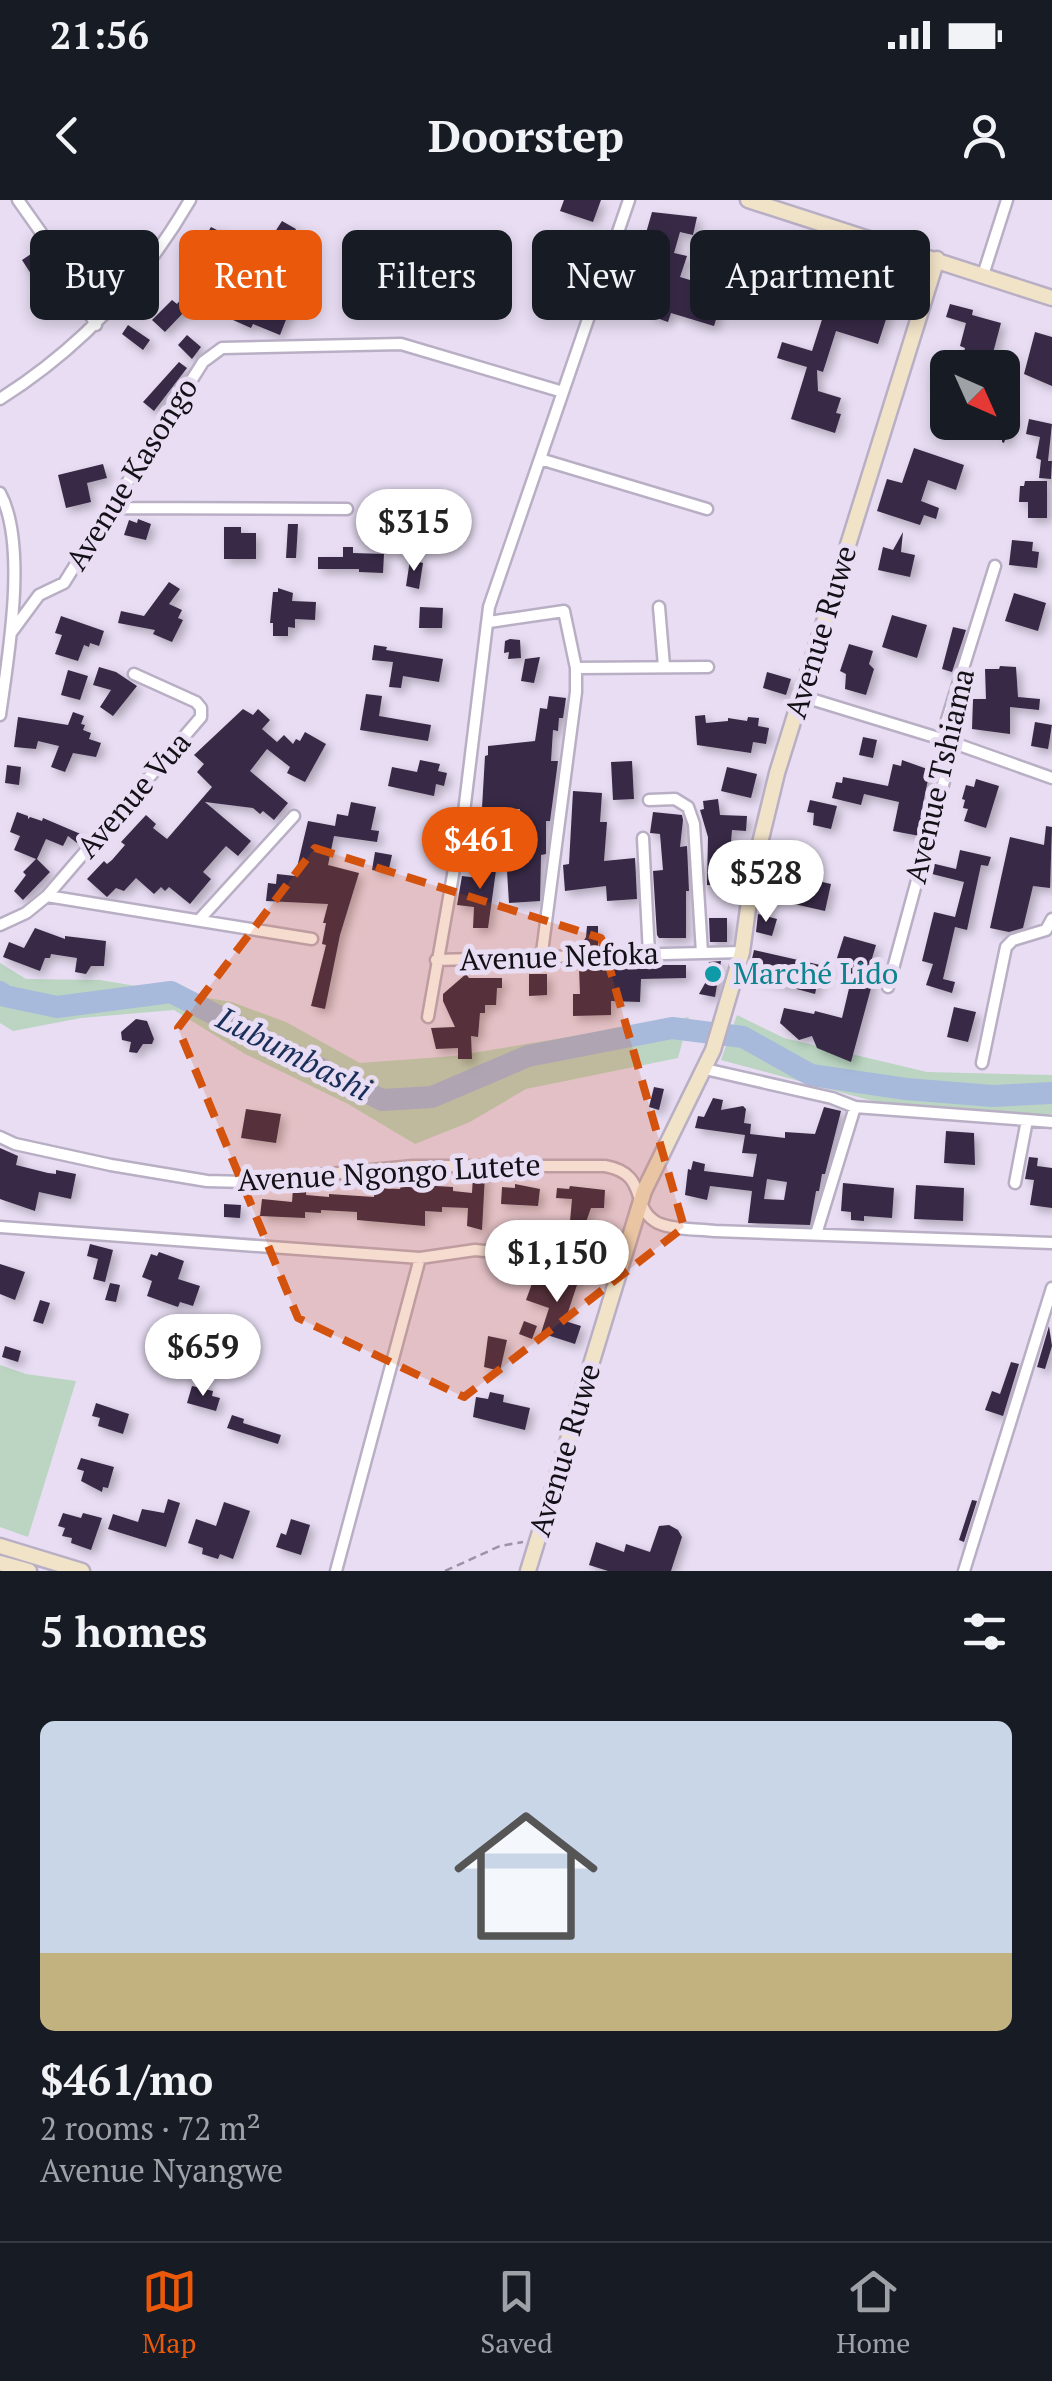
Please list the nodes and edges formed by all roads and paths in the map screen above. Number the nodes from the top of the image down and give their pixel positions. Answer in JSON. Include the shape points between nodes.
{"nodes":[{"id":1,"x":18,"y":200,"type":"edge"},
{"id":2,"x":173,"y":200,"type":"edge"},
{"id":3,"x":629,"y":200,"type":"edge"},
{"id":4,"x":748,"y":200,"type":"edge"},
{"id":5,"x":1007,"y":200,"type":"edge"},
{"id":6,"x":188,"y":203,"type":"edge"},
{"id":7,"x":937,"y":259,"type":"junction"},
{"id":8,"x":983,"y":275,"type":"junction"},
{"id":9,"x":1052,"y":298,"type":"edge"},
{"id":10,"x":96,"y":325,"type":"junction"},
{"id":11,"x":562,"y":392,"type":"junction"},
{"id":12,"x":0,"y":399,"type":"edge"},
{"id":13,"x":540,"y":458,"type":"junction"},
{"id":14,"x":0,"y":492,"type":"edge"},
{"id":15,"x":111,"y":508,"type":"junction"},
{"id":16,"x":346,"y":510,"type":"dead end"},
{"id":17,"x":707,"y":510,"type":"dead end"},
{"id":18,"x":6,"y":561,"type":"edge"},
{"id":19,"x":994,"y":566,"type":"dead end"},
{"id":20,"x":658,"y":607,"type":"dead end"},
{"id":21,"x":489,"y":622,"type":"junction"},
{"id":22,"x":11,"y":633,"type":"junction"},
{"id":23,"x":664,"y":666,"type":"junction"},
{"id":24,"x":576,"y":668,"type":"junction"},
{"id":25,"x":708,"y":668,"type":"dead end"},
{"id":26,"x":134,"y":674,"type":"dead end"},
{"id":27,"x":801,"y":696,"type":"junction"},
{"id":28,"x":0,"y":716,"type":"edge"},
{"id":29,"x":948,"y":740,"type":"junction"},
{"id":30,"x":1052,"y":778,"type":"edge"},
{"id":31,"x":649,"y":800,"type":"dead end"},
{"id":32,"x":294,"y":816,"type":"dead end"},
{"id":33,"x":643,"y":838,"type":"dead end"},
{"id":34,"x":47,"y":896,"type":"junction"},
{"id":35,"x":1052,"y":918,"type":"edge"},
{"id":36,"x":199,"y":920,"type":"junction"},
{"id":37,"x":0,"y":924,"type":"edge"},
{"id":38,"x":312,"y":939,"type":"dead end"},
{"id":39,"x":742,"y":952,"type":"junction"},
{"id":40,"x":702,"y":953,"type":"junction"},
{"id":41,"x":649,"y":954,"type":"junction"},
{"id":42,"x":436,"y":960,"type":"junction"},
{"id":43,"x":541,"y":960,"type":"junction"},
{"id":44,"x":888,"y":988,"type":"dead end"},
{"id":45,"x":428,"y":1017,"type":"dead end"},
{"id":46,"x":982,"y":1063,"type":"dead end"},
{"id":47,"x":704,"y":1069,"type":"junction"},
{"id":48,"x":856,"y":1107,"type":"junction"},
{"id":49,"x":1027,"y":1120,"type":"junction"},
{"id":50,"x":1052,"y":1122,"type":"edge"},
{"id":51,"x":0,"y":1137,"type":"edge"},
{"id":52,"x":1015,"y":1183,"type":"dead end"},
{"id":53,"x":641,"y":1201,"type":"junction"},
{"id":54,"x":0,"y":1226,"type":"edge"},
{"id":55,"x":816,"y":1234,"type":"junction"},
{"id":56,"x":1052,"y":1243,"type":"edge"},
{"id":57,"x":420,"y":1258,"type":"junction"},
{"id":58,"x":623,"y":1265,"type":"junction"},
{"id":59,"x":1052,"y":1288,"type":"edge"},
{"id":60,"x":536,"y":1544,"type":"junction"},
{"id":61,"x":0,"y":1546,"type":"edge"},
{"id":62,"x":34,"y":1556,"type":"junction"},
{"id":63,"x":0,"y":1563,"type":"edge"},
{"id":64,"x":28,"y":1571,"type":"edge"},
{"id":65,"x":82,"y":1571,"type":"edge"},
{"id":66,"x":336,"y":1571,"type":"edge"},
{"id":67,"x":445,"y":1571,"type":"edge"},
{"id":68,"x":528,"y":1571,"type":"edge"},
{"id":69,"x":964,"y":1571,"type":"edge"}],
"edges":[{"from":1,"to":10,"type":"street"},
{"from":2,"to":6,"type":"street"},
{"from":3,"to":11,"type":"street"},
{"from":4,"to":7,"type":"street"},
{"from":5,"to":8,"type":"street"},
{"from":6,"to":10,"type":"street","via":[[144,271]]},
{"from":7,"to":8,"type":"street"},
{"from":7,"to":27,"type":"street","name":"Avenue Ruwe"},
{"from":8,"to":9,"type":"street"},
{"from":10,"to":12,"type":"street"},
{"from":11,"to":13,"type":"street"},
{"from":11,"to":15,"type":"street","name":"Avenue Kasongo","via":[[401,344],[222,348],[203,362]]},
{"from":13,"to":17,"type":"street"},
{"from":13,"to":21,"type":"street"},
{"from":14,"to":18,"type":"street","via":[[13,529]]},
{"from":15,"to":16,"type":"street"},
{"from":15,"to":22,"type":"street","name":"Avenue Kasongo","via":[[64,583],[39,595]]},
{"from":18,"to":22,"type":"street"},
{"from":19,"to":29,"type":"street","name":"Avenue Tshiama","via":[[946,723]]},
{"from":20,"to":23,"type":"street"},
{"from":21,"to":24,"type":"street","via":[[564,611]]},
{"from":21,"to":42,"type":"street"},
{"from":22,"to":28,"type":"street"},
{"from":23,"to":24,"type":"street"},
{"from":23,"to":25,"type":"street"},
{"from":24,"to":43,"type":"street"},
{"from":26,"to":34,"type":"street","name":"Avenue Vua","via":[[196,702],[201,717]]},
{"from":27,"to":29,"type":"street"},
{"from":27,"to":39,"type":"street","name":"Avenue Ruwe","via":[[753,872]]},
{"from":29,"to":30,"type":"street"},
{"from":29,"to":44,"type":"street","name":"Avenue Tshiama","via":[[950,758]]},
{"from":31,"to":40,"type":"street","via":[[675,799],[688,807],[694,824]]},
{"from":32,"to":36,"type":"street"},
{"from":33,"to":41,"type":"street"},
{"from":34,"to":36,"type":"street"},
{"from":34,"to":37,"type":"street","name":"Avenue Vua"},
{"from":35,"to":46,"type":"street","via":[[1046,930],[1006,948]]},
{"from":36,"to":38,"type":"street"},
{"from":39,"to":40,"type":"street","name":"Avenue Nefoka"},
{"from":39,"to":47,"type":"street","name":"Avenue Ruwe"},
{"from":40,"to":41,"type":"street","name":"Avenue Nefoka"},
{"from":41,"to":43,"type":"street","name":"Avenue Nefoka"},
{"from":42,"to":43,"type":"street","name":"Avenue Nefoka"},
{"from":42,"to":45,"type":"street"},
{"from":47,"to":48,"type":"street"},
{"from":47,"to":53,"type":"street","name":"Avenue Ruwe"},
{"from":48,"to":49,"type":"street"},
{"from":48,"to":55,"type":"street"},
{"from":49,"to":50,"type":"street"},
{"from":49,"to":52,"type":"street"},
{"from":51,"to":53,"type":"street","name":"Avenue Ngongo Lutete","via":[[206,1181],[413,1166],[606,1166],[635,1181]]},
{"from":53,"to":55,"type":"street","name":"Avenue Ngongo Lutete","via":[[663,1224]]},
{"from":53,"to":58,"type":"street","name":"Avenue Ruwe"},
{"from":54,"to":57,"type":"street"},
{"from":55,"to":56,"type":"street","name":"Avenue Ngongo Lutete"},
{"from":57,"to":58,"type":"street","via":[[475,1250]]},
{"from":57,"to":66,"type":"street"},
{"from":58,"to":60,"type":"street","name":"Avenue Ruwe"},
{"from":59,"to":69,"type":"street"},
{"from":60,"to":67,"type":"path","via":[[500,1546]]},
{"from":60,"to":68,"type":"street","name":"Avenue Ruwe"},
{"from":61,"to":62,"type":"street"},
{"from":62,"to":64,"type":"street"},
{"from":62,"to":65,"type":"street"},
{"from":63,"to":64,"type":"street"}]}
